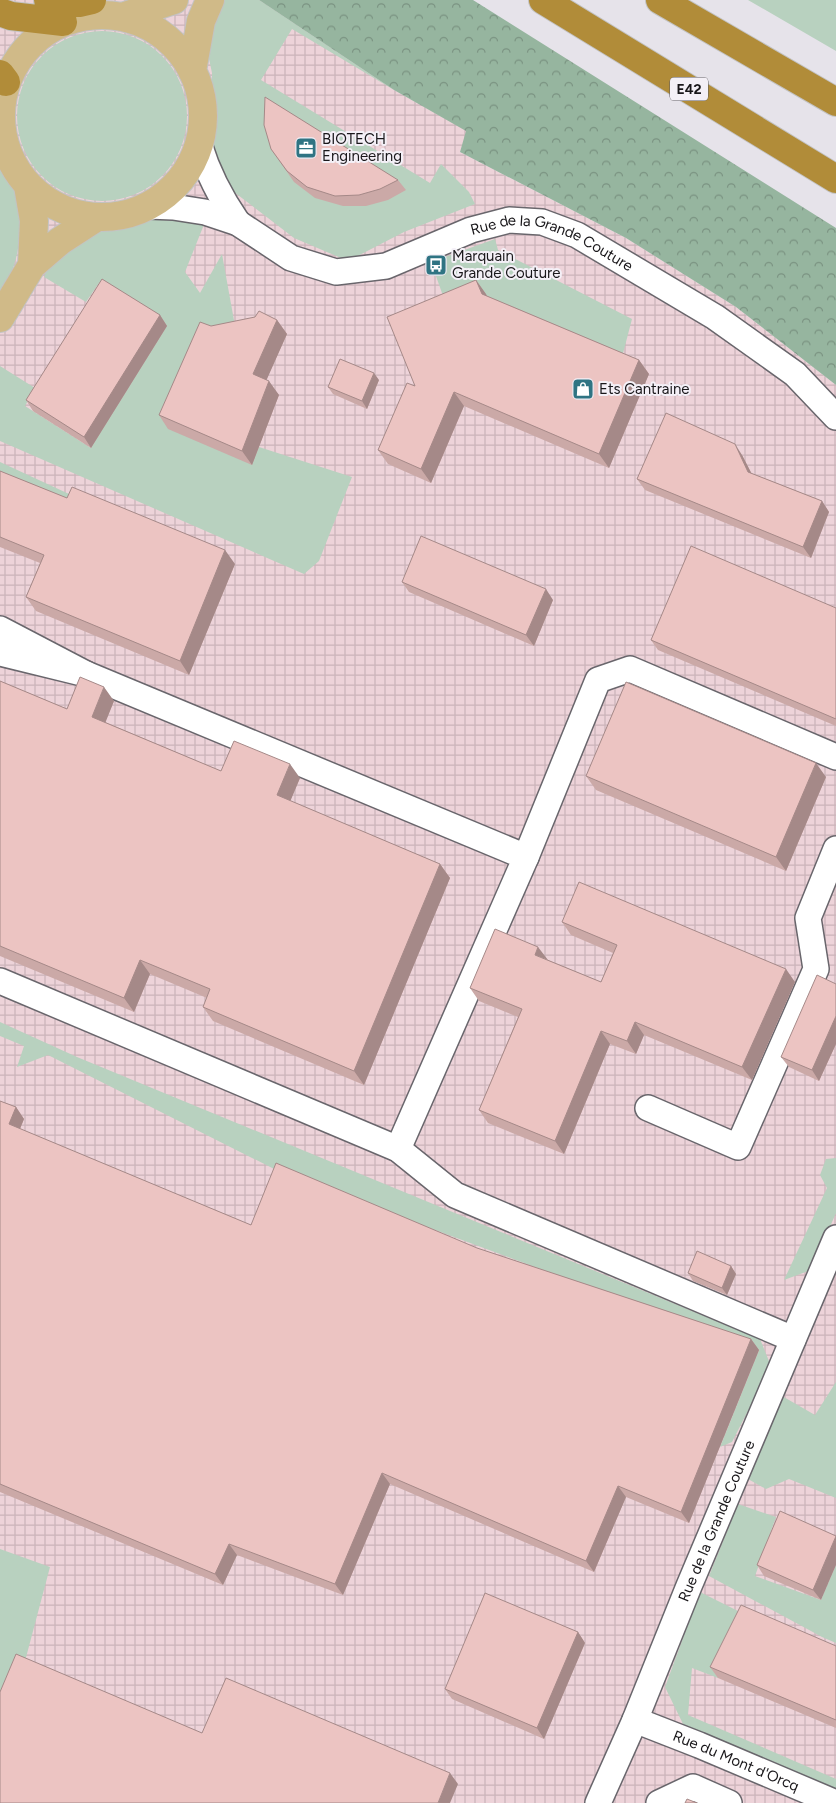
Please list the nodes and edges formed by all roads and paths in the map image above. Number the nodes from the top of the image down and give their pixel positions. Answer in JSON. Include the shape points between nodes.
{"nodes":[{"id":1,"x":48,"y":0,"type":"edge"},
{"id":2,"x":92,"y":0,"type":"edge"},
{"id":3,"x":174,"y":0,"type":"edge"},
{"id":4,"x":210,"y":0,"type":"edge"},
{"id":5,"x":543,"y":0,"type":"edge"},
{"id":6,"x":660,"y":0,"type":"edge"},
{"id":7,"x":0,"y":12,"type":"edge"},
{"id":8,"x":122,"y":17,"type":"junction"},
{"id":9,"x":63,"y":22,"type":"junction"},
{"id":10,"x":192,"y":70,"type":"junction"},
{"id":11,"x":3,"y":78,"type":"edge"},
{"id":12,"x":836,"y":102,"type":"edge"},
{"id":13,"x":199,"y":144,"type":"junction"},
{"id":14,"x":836,"y":179,"type":"edge"},
{"id":15,"x":28,"y":186,"type":"junction"},
{"id":16,"x":148,"y":206,"type":"junction"},
{"id":17,"x":97,"y":217,"type":"junction"},
{"id":18,"x":238,"y":223,"type":"junction"},
{"id":19,"x":32,"y":265,"type":"junction"},
{"id":20,"x":0,"y":318,"type":"edge"},
{"id":21,"x":836,"y":418,"type":"edge"},
{"id":22,"x":0,"y":629,"type":"edge"},
{"id":23,"x":0,"y":653,"type":"edge"},
{"id":24,"x":86,"y":674,"type":"junction"},
{"id":25,"x":836,"y":757,"type":"edge"},
{"id":26,"x":836,"y":849,"type":"edge"},
{"id":27,"x":526,"y":857,"type":"junction"},
{"id":28,"x":0,"y":981,"type":"edge"},
{"id":29,"x":648,"y":1108,"type":"dead end"},
{"id":30,"x":398,"y":1149,"type":"junction"},
{"id":31,"x":836,"y":1238,"type":"edge"},
{"id":32,"x":793,"y":1339,"type":"junction"},
{"id":33,"x":635,"y":1720,"type":"junction"},
{"id":34,"x":598,"y":1803,"type":"edge"},
{"id":35,"x":660,"y":1803,"type":"edge"},
{"id":36,"x":729,"y":1803,"type":"edge"},
{"id":37,"x":836,"y":1803,"type":"edge"}],
"edges":[{"from":1,"to":2,"type":"highway","via":[[79,3]]},
{"from":3,"to":8,"type":"main road"},
{"from":4,"to":10,"type":"main road","via":[[201,21]]},
{"from":5,"to":14,"type":"highway","number":"E42"},
{"from":6,"to":12,"type":"highway"},
{"from":7,"to":9,"type":"highway"},
{"from":8,"to":9,"type":"main road","via":[[92,15]]},
{"from":8,"to":10,"type":"main road","via":[[150,27],[175,46]]},
{"from":9,"to":11,"type":"main road","via":[[38,37]]},
{"from":10,"to":13,"type":"main road","via":[[200,94],[203,120]]},
{"from":11,"to":15,"type":"main road","via":[[3,137],[12,163]]},
{"from":13,"to":16,"type":"main road","via":[[188,169],[170,190]]},
{"from":13,"to":18,"type":"street","name":"Rue de la Grande Couture","via":[[218,194]]},
{"from":15,"to":17,"type":"main road","via":[[48,202],[72,213]]},
{"from":15,"to":19,"type":"main road","via":[[34,221]]},
{"from":16,"to":17,"type":"main road","via":[[123,215]]},
{"from":16,"to":18,"type":"street","name":"Rue de la Grande Couture","via":[[198,210]]},
{"from":17,"to":19,"type":"main road","via":[[60,241]]},
{"from":18,"to":21,"type":"street","name":"Rue de la Grande Couture","via":[[291,258],[336,272],[386,266],[471,230],[509,220],[542,222],[577,235],[714,317],[795,374]]},
{"from":19,"to":20,"type":"main road"},
{"from":22,"to":24,"type":"street"},
{"from":23,"to":24,"type":"street"},
{"from":24,"to":27,"type":"street"},
{"from":25,"to":27,"type":"street","via":[[630,668],[598,680]]},
{"from":26,"to":29,"type":"street","via":[[808,918],[816,970],[738,1147]]},
{"from":27,"to":30,"type":"street"},
{"from":28,"to":30,"type":"street"},
{"from":30,"to":32,"type":"street","via":[[456,1195]]},
{"from":31,"to":32,"type":"street","name":"Rue de la Grande Couture"},
{"from":32,"to":33,"type":"street","name":"Rue de la Grande Couture"},
{"from":33,"to":34,"type":"street","name":"Rue de la Grande Couture"},
{"from":33,"to":37,"type":"street","name":"Rue du Mont d'Orcq"},
{"from":35,"to":36,"type":"street","via":[[693,1787]]}]}
